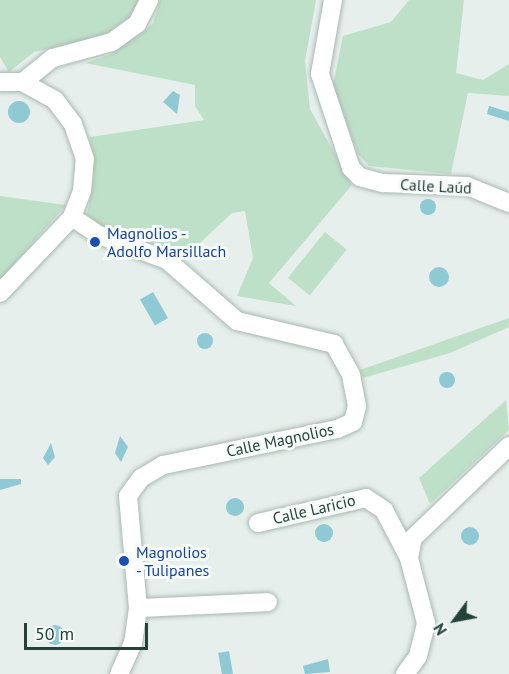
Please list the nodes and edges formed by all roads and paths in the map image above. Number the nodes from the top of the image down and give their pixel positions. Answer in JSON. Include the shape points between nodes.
{"nodes":[{"id":1,"x":149,"y":0,"type":"edge"},
{"id":2,"x":333,"y":0,"type":"edge"},
{"id":3,"x":0,"y":82,"type":"edge"},
{"id":4,"x":23,"y":82,"type":"junction"},
{"id":5,"x":509,"y":203,"type":"edge"},
{"id":6,"x":72,"y":217,"type":"junction"},
{"id":7,"x":0,"y":293,"type":"edge"},
{"id":8,"x":509,"y":446,"type":"edge"},
{"id":9,"x":258,"y":523,"type":"dead end"},
{"id":10,"x":409,"y":558,"type":"junction"},
{"id":11,"x":268,"y":602,"type":"dead end"},
{"id":12,"x":138,"y":608,"type":"junction"},
{"id":13,"x":119,"y":674,"type":"edge"},
{"id":14,"x":405,"y":674,"type":"edge"}],
"edges":[{"from":1,"to":4,"type":"street","via":[[137,24],[112,42],[53,58]]},
{"from":2,"to":5,"type":"street","name":"Calle Laúd","via":[[320,74],[345,157],[360,177],[383,183],[467,186]]},
{"from":3,"to":4,"type":"street"},
{"from":4,"to":6,"type":"street","via":[[55,100],[76,133],[85,159]]},
{"from":6,"to":7,"type":"street"},
{"from":6,"to":12,"type":"street","name":"Calle Magnolios","via":[[99,235],[167,260],[237,321],[334,344],[351,375],[357,406],[353,422],[337,429],[163,465],[141,478],[129,496]]},
{"from":8,"to":10,"type":"street","via":[[429,520],[413,538]]},
{"from":9,"to":10,"type":"street","name":"Calle Laricio","via":[[366,498],[384,510]]},
{"from":10,"to":14,"type":"street","name":"Calle Laricio","via":[[426,623],[418,656]]},
{"from":11,"to":12,"type":"street"},
{"from":12,"to":13,"type":"street","name":"Calle Magnolios","via":[[132,643]]}]}
